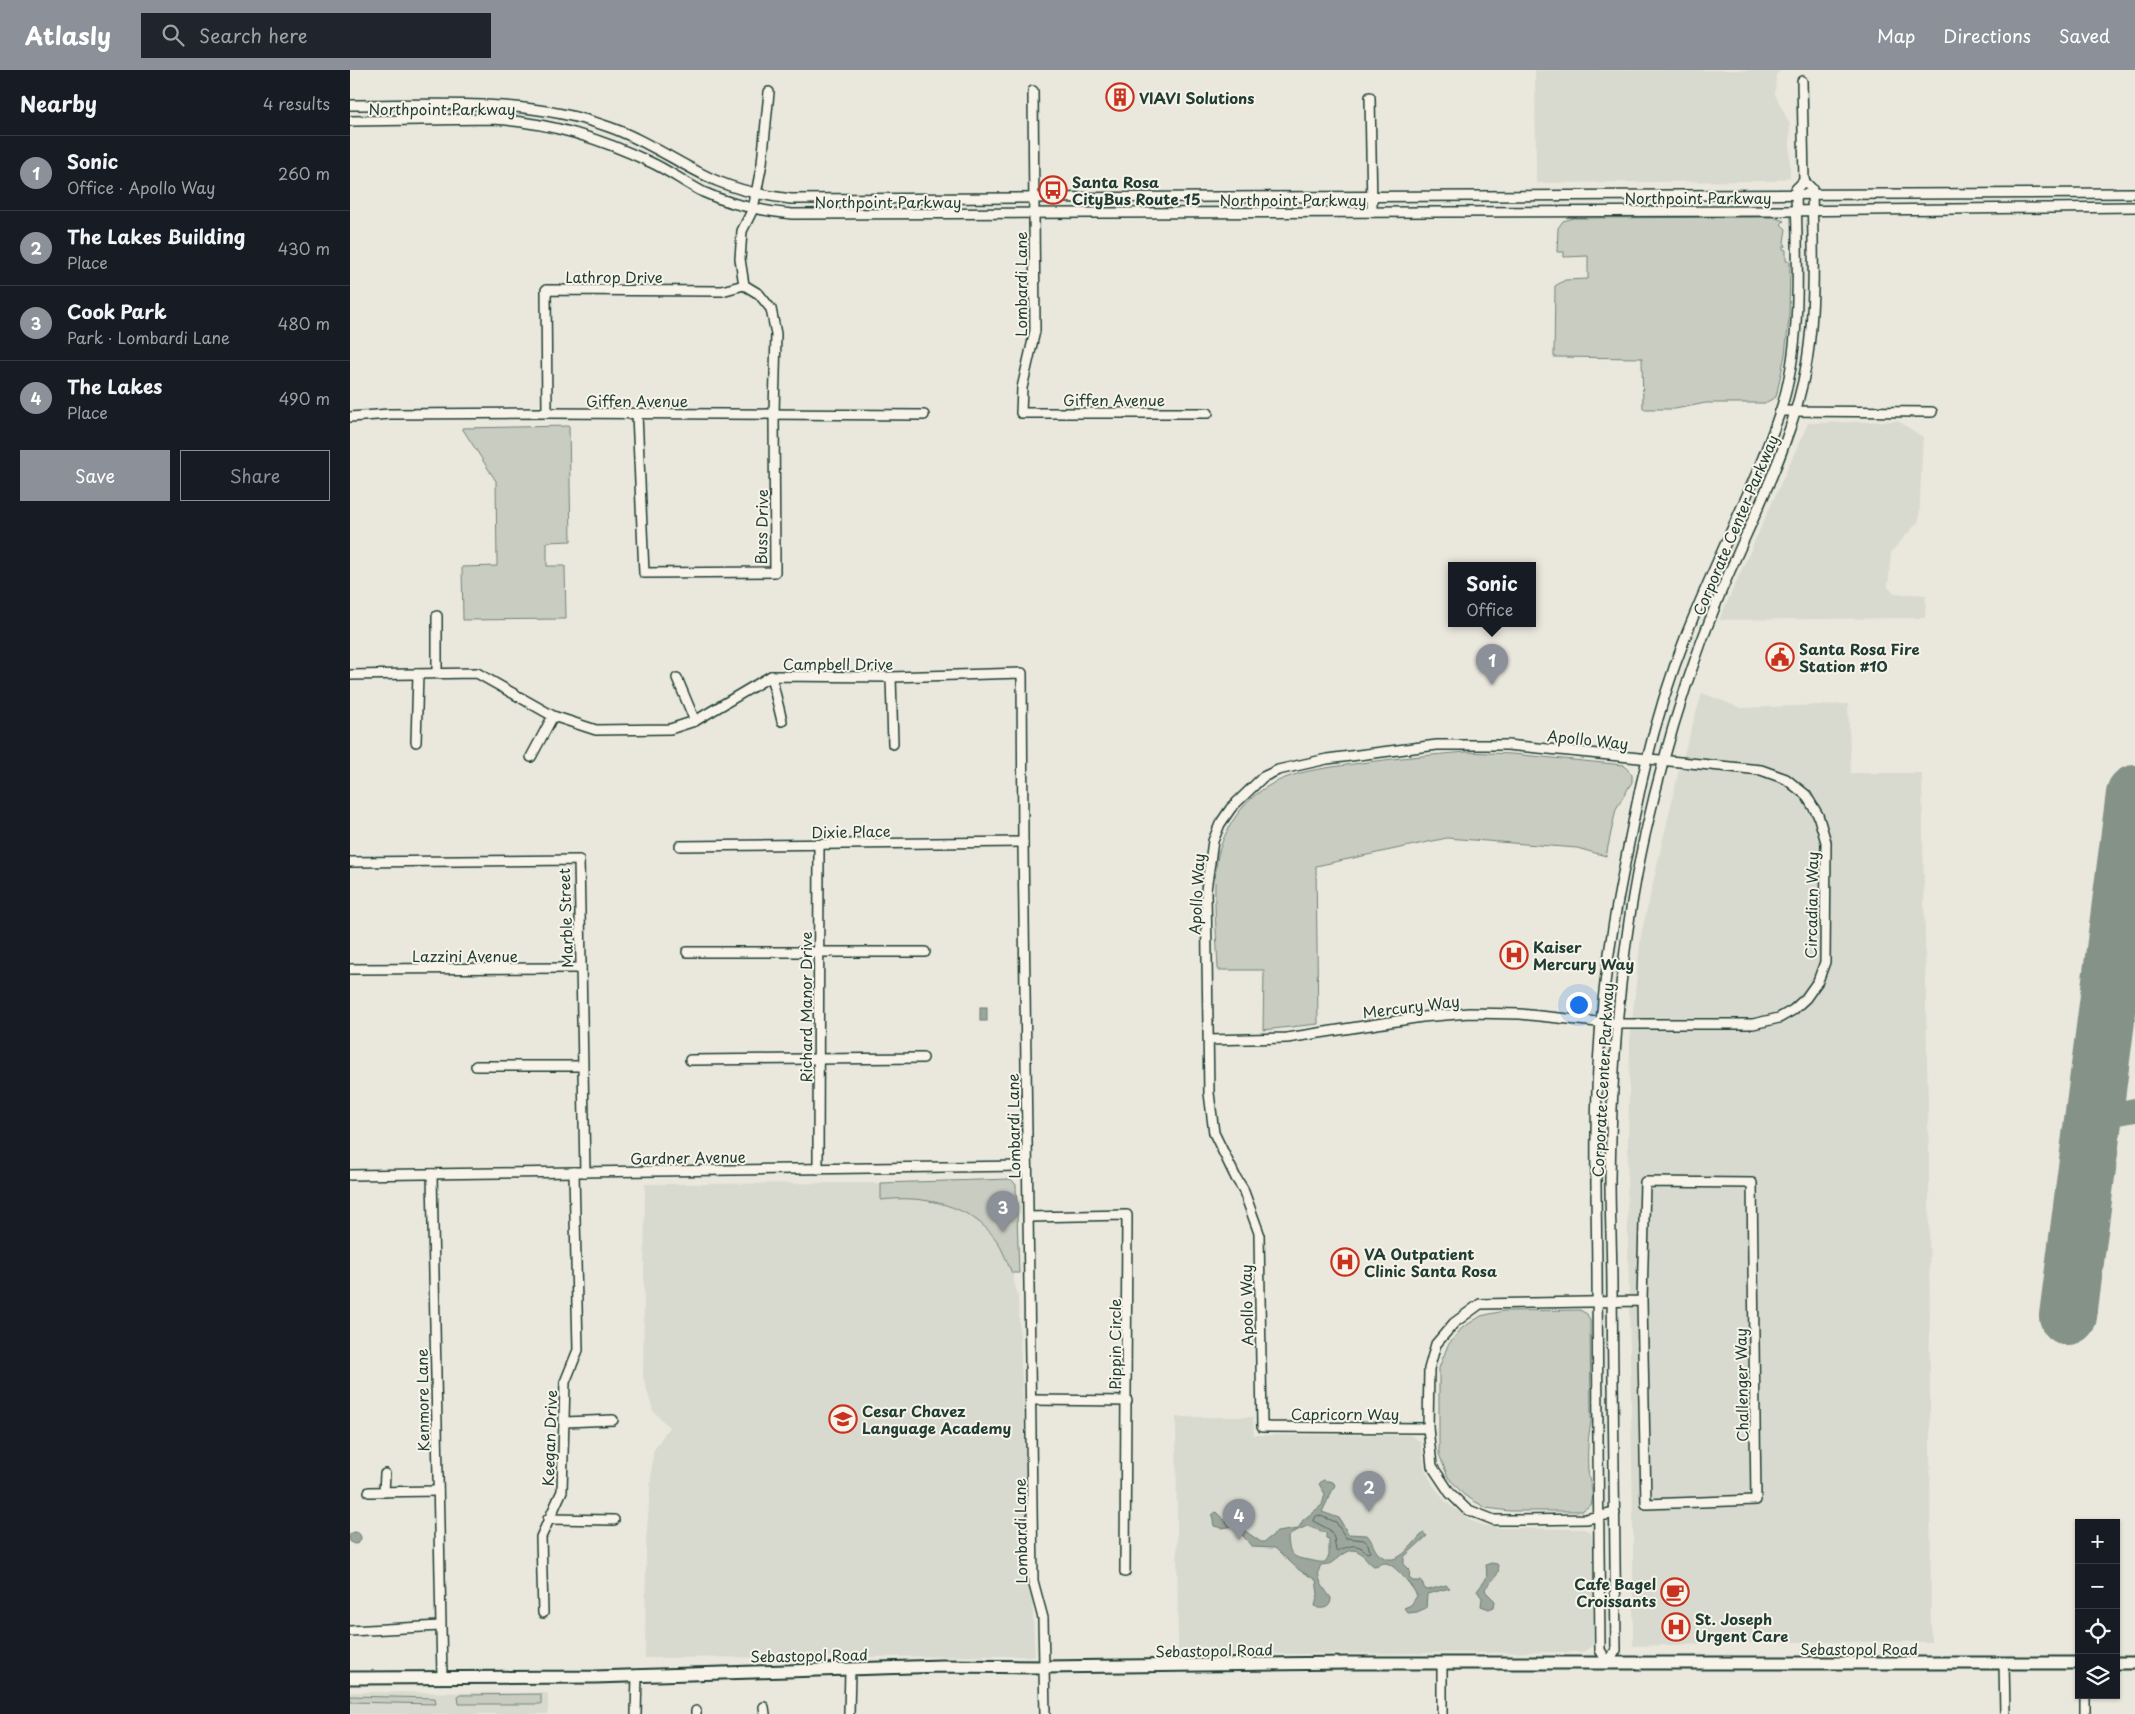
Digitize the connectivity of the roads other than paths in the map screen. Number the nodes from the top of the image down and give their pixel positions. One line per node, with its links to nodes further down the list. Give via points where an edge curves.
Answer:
1 (1802, 81): 7 (street)
2 (1032, 91): 13 (street, Lombardi Lane)
3 (769, 92): 9 (street)
4 (1370, 96): 12 (street)
5 (350, 105): 9 (street, Northpoint Parkway, via 487,104 560,113 611,127 717,181)
6 (350, 121): 16 (street, Northpoint Parkway, via 500,120 556,128 599,140 652,162 703,192)
7 (1804, 181): 10 (street, Corporate Center Parkway, via 1796,189); 11 (street, Corporate Center Parkway, via 1812,189)
8 (2135, 193): 11 (street, Northpoint Parkway)
9 (756, 194): 13 (street, Northpoint Parkway, via 806,199); 16 (street)
10 (1796, 195): 11 (street, Northpoint Parkway); 12 (street, Northpoint Parkway); 18 (street, Corporate Center Parkway)
11 (1812, 195): 17 (street, Corporate Center Parkway)
12 (1372, 196): 13 (street, Northpoint Parkway); 14 (street)
13 (1033, 198): 19 (street, Lombardi Lane)
14 (1372, 207)
15 (2135, 207): 17 (street, Northpoint Parkway)
16 (753, 209): 19 (street, Northpoint Parkway, via 792,214); 20 (street, via 742,231)
17 (1812, 210): 18 (street, Northpoint Parkway); 23 (street, Corporate Center Parkway, via 1811,318)
18 (1796, 211): 19 (street, Northpoint Parkway); 21 (street, Corporate Center Parkway, via 1797,298 1793,343)
19 (1033, 214): 27 (street, Lombardi Lane, via 1035,331 1022,388)
20 (744, 285): 25 (street, Lathrop Drive, via 722,290 546,290); 26 (street, Buss Drive, via 759,294 771,309 776,334)
21 (1780, 411): 23 (street); 45 (street, Corporate Center Parkway, via 1754,480 1686,636)
22 (1208, 412): 27 (street, Giffen Avenue)
23 (1795, 412): 24 (street); 46 (street, Corporate Center Parkway, via 1780,456 1701,641)
24 (1932, 412)
25 (547, 413): 28 (street, Giffen Avenue); 30 (street, Giffen Avenue)
26 (774, 413): 28 (street, Giffen Avenue); 28 (street, Buss Drive, via 775,572 682,573 644,573); 29 (street, Giffen Avenue)
27 (1021, 413)
28 (637, 414)
29 (924, 414)
30 (350, 417)
31 (437, 616): 34 (street)
32 (1022, 673): 37 (street, Campbell Drive); 47 (street, Lombardi Lane)
33 (418, 674): 34 (street, Campbell Drive); 35 (street, Campbell Drive); 42 (street)
34 (437, 674): 39 (street, Campbell Drive, via 477,673)
35 (350, 675)
36 (771, 676): 37 (street, Campbell Drive); 40 (street, Campbell Drive); 41 (street)
37 (891, 677): 43 (street)
38 (677, 678): 40 (street)
39 (553, 716): 40 (street, Campbell Drive, via 596,730 670,729); 44 (street)
40 (695, 721)
41 (782, 721)
42 (416, 742)
43 (893, 744)
44 (531, 757)
45 (1647, 759): 46 (street, Apollo Way); 56 (street, Corporate Center Parkway, via 1618,896); 58 (street, Apollo Way, via 1507,745 1437,745 1327,759 1291,766 1263,777 1231,808 1213,841 1206,890)
46 (1664, 760): 57 (street, Corporate Center Parkway, via 1630,908); 57 (street, Circadian Way, via 1768,771 1791,782 1806,795 1825,835 1824,962 1818,981 1806,998 1774,1020 1752,1024)
47 (1023, 842): 49 (street, Dixie Place); 64 (street, Lombardi Lane)
48 (680, 846): 49 (street, Dixie Place)
49 (819, 846): 53 (street, Richard Manor Drive)
50 (350, 862): 54 (street, Marble Street, via 579,860)
51 (687, 952): 53 (street)
52 (925, 952): 53 (street)
53 (819, 954): 60 (street, Richard Manor Drive)
54 (581, 968): 55 (street, Lazzini Avenue); 63 (street, Marble Street)
55 (350, 969)
56 (1601, 1022): 57 (street, Mercury Way); 58 (street, Mercury Way, via 1510,1013 1469,1013 1279,1039); 73 (street, Corporate Center Parkway, via 1595,1152)
57 (1617, 1024): 71 (street, Corporate Center Parkway, via 1610,1183)
58 (1209, 1040): 78 (street, Apollo Way, via 1214,1133 1243,1189 1259,1233)
59 (923, 1058): 60 (street)
60 (818, 1059): 61 (street); 65 (street, Richard Manor Drive)
61 (690, 1060)
62 (476, 1066): 63 (street)
63 (582, 1066): 67 (street, Marble Street)
64 (1027, 1166): 65 (street, Gardner Avenue); 70 (street, Lombardi Lane)
65 (818, 1169): 67 (street, Gardner Avenue)
66 (574, 1172): 67 (street, Gardner Avenue); 68 (street, Gardner Avenue); 77 (street, Keegan Drive, via 578,1350 566,1382)
67 (585, 1172)
68 (432, 1174): 69 (street, Gardner Avenue); 81 (street, Kenmore Lane)
69 (350, 1175)
70 (1029, 1217): 74 (street, Lombardi Lane); 75 (street, Pippin Circle, via 1127,1215)
71 (1612, 1301): 72 (street); 73 (street); 84 (street, Corporate Center Parkway)
72 (1642, 1301): 72 (street, Challenger Way, via 1645,1182 1752,1183 1756,1500 1646,1504)
73 (1596, 1302): 79 (street, via 1480,1304 1454,1323 1436,1344 1430,1369); 85 (street, Corporate Center Parkway)
74 (1032, 1400): 75 (street); 98 (street, Lombardi Lane, via 1033,1581 1043,1618)
75 (1128, 1400): 88 (street, Pippin Circle)
76 (613, 1420): 77 (street)
77 (565, 1422): 86 (street, Keegan Drive, via 562,1491)
78 (1262, 1427): 79 (street, Capricorn Way)
79 (1428, 1428): 85 (street, via 1432,1466 1450,1493 1466,1509 1494,1520 1586,1519)
80 (385, 1474): 83 (street)
81 (438, 1491): 83 (street); 90 (street, Kenmore Lane)
82 (369, 1492): 83 (street)
83 (384, 1492)
84 (1615, 1513): 85 (street); 93 (street, Corporate Center Parkway, via 1616,1650)
85 (1599, 1516): 93 (street, Corporate Center Parkway, via 1600,1650)
86 (548, 1520): 87 (street); 89 (street, Keegan Drive, via 541,1537)
87 (614, 1520)
88 (1125, 1572)
89 (543, 1613)
90 (440, 1626): 91 (street); 101 (street, Kenmore Lane)
91 (350, 1631)
92 (2004, 1662): 93 (main road, Sebastopol Road); 94 (main road, Sebastopol Road); 108 (street)
93 (1608, 1663): 97 (main road, Sebastopol Road)
94 (2075, 1663)
95 (2120, 1663): 96 (main road)
96 (2135, 1663)
97 (1442, 1664): 98 (main road, Sebastopol Road); 107 (street)
98 (1045, 1667): 99 (main road, Sebastopol Road, via 942,1666); 106 (street, Lombardi Lane)
99 (850, 1670): 100 (main road, Sebastopol Road); 105 (street)
100 (636, 1675): 101 (main road, Sebastopol Road); 104 (street)
101 (442, 1677): 102 (main road, Sebastopol Road)
102 (350, 1678)
103 (2084, 1699): 109 (street)
104 (636, 1714)
105 (849, 1714)
106 (1045, 1714)
107 (1442, 1714)
108 (2005, 1714)
109 (2085, 1714)

